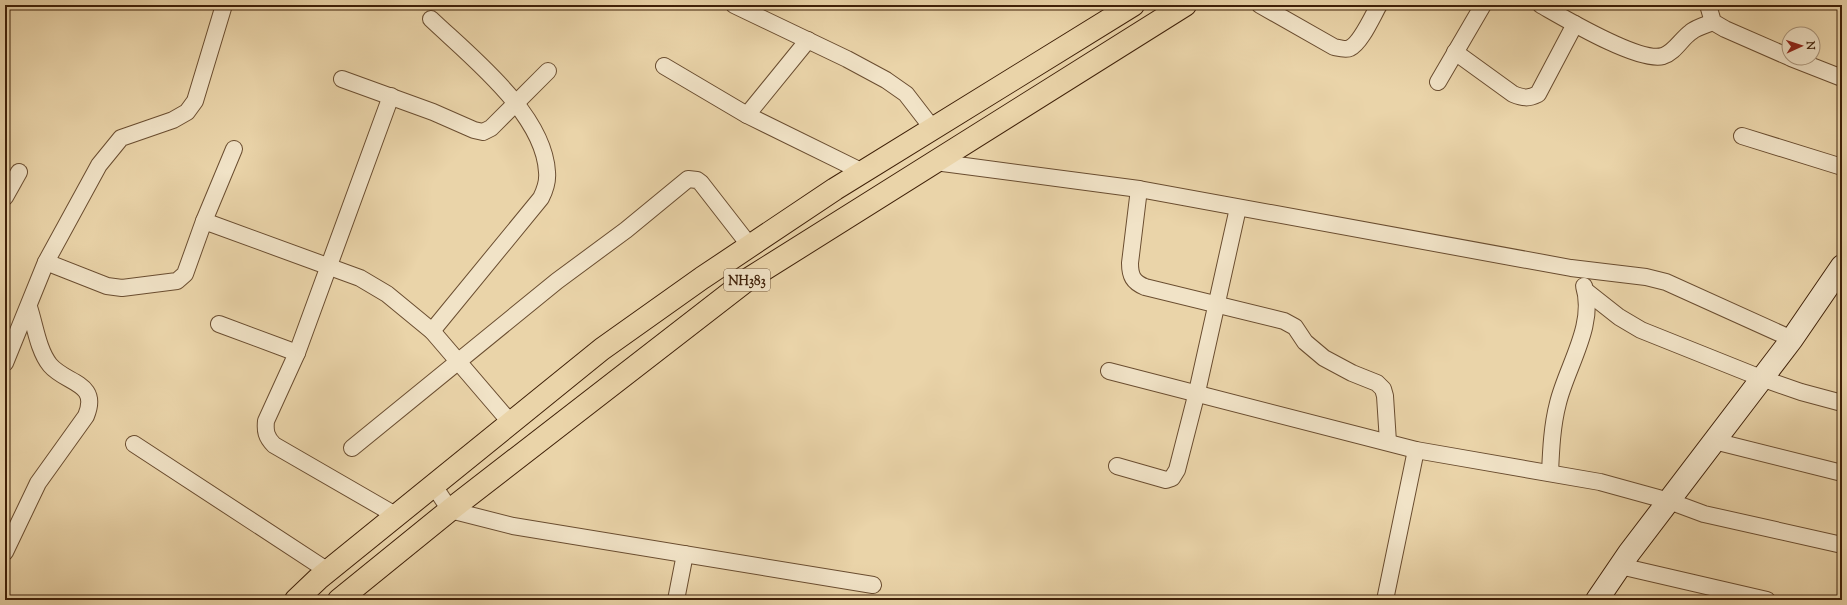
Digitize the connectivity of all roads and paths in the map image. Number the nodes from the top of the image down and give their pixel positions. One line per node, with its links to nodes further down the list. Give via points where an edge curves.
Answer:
1 (224, 5): 37 (street, via 195,101 187,112 173,120 121,138 99,165)
2 (734, 5): 13 (street)
3 (1133, 5): 25 (highway, NH383)
4 (1185, 5): 28 (highway, NH383)
5 (1260, 5): 6 (street, via 1334,47 1350,48 1357,43)
6 (1379, 5)
7 (1483, 5): 14 (street)
8 (1541, 5): 12 (street)
9 (1708, 5): 11 (street)
10 (431, 19): 23 (street)
11 (1713, 22): 12 (street, via 1691,32 1670,53 1662,56 1631,50); 15 (street)
12 (1575, 24): 14 (street, via 1538,94 1530,98 1513,94)
13 (808, 40): 24 (street); 25 (street, via 848,58 906,94)
14 (1455, 52): 21 (street)
15 (1781, 54)
16 (664, 66): 24 (street)
17 (1811, 66): 19 (street)
18 (548, 72): 23 (street)
19 (1842, 78)
20 (342, 79): 22 (street)
21 (1438, 82)
22 (391, 96): 23 (street, via 482,132 491,128); 39 (street)
23 (516, 103): 45 (street, via 533,127 545,158 548,172 546,186 541,198)
24 (747, 115): 31 (street)
25 (933, 129): 31 (highway, NH383)
26 (1742, 136): 29 (street)
27 (234, 148): 35 (street)
28 (935, 162): 32 (street); 65 (highway, NH383, via 747,280)
29 (1842, 167)
30 (19, 172): 33 (street)
31 (863, 172): 36 (highway, NH383)
32 (1139, 189): 34 (street); 42 (street, via 1130,274 1136,283 1145,287)
33 (5, 197)
34 (1238, 208): 40 (street); 42 (street)
35 (204, 221): 37 (street, via 185,274 177,281 122,288 107,286); 39 (street)
36 (750, 246): 48 (street, via 701,183 688,179); 54 (highway, NH383, via 602,349)
37 (46, 262): 43 (street)
38 (1842, 266): 46 (street)
39 (328, 267): 45 (street, via 360,278 387,294); 47 (street)
40 (1579, 269): 41 (street); 46 (street, via 1666,282)
41 (1586, 290): 51 (street, via 1619,317 1641,330); 61 (street, via 1584,327 1558,403 1552,436)
42 (1216, 305): 52 (street); 55 (street, via 1284,321 1295,327 1306,342 1324,358 1377,383 1385,396)
43 (29, 307): 49 (street); 68 (street, via 43,353 51,365 84,387 90,405 86,416 38,483)
44 (219, 324): 47 (street)
45 (432, 331): 48 (street)
46 (1792, 339): 51 (street)
47 (297, 352): 66 (street, via 266,421 265,430 268,438 274,445)
48 (458, 361): 54 (street); 58 (street)
49 (5, 363)
50 (1109, 371): 52 (street)
51 (1761, 378): 53 (street); 56 (street)
52 (1197, 392): 55 (street); 60 (street, via 1177,470 1172,478 1160,479)
53 (1842, 404)
54 (510, 422): 63 (highway, NH383)
55 (1388, 442): 59 (street)
56 (1714, 442): 62 (street); 64 (street)
57 (134, 444): 71 (street)
58 (352, 448)
59 (1416, 450): 61 (street); 76 (street)
60 (1117, 466)
61 (1550, 473): 64 (street, via 1600,482)
62 (1842, 473)
63 (434, 486): 65 (street); 66 (highway, NH383)
64 (1669, 501): 67 (street, via 1704,514); 70 (street)
65 (450, 510): 69 (street, via 513,526); 74 (highway, NH383)
66 (397, 516): 71 (highway, NH383)
67 (1842, 544)
68 (5, 552)
69 (685, 554): 72 (street); 75 (street)
70 (1620, 566): 77 (street); 78 (street)
71 (328, 571): 73 (highway, NH383)
72 (872, 585)
73 (296, 600)
74 (339, 600)
75 (676, 600)
76 (1385, 600)
77 (1597, 600)
78 (1766, 600)

